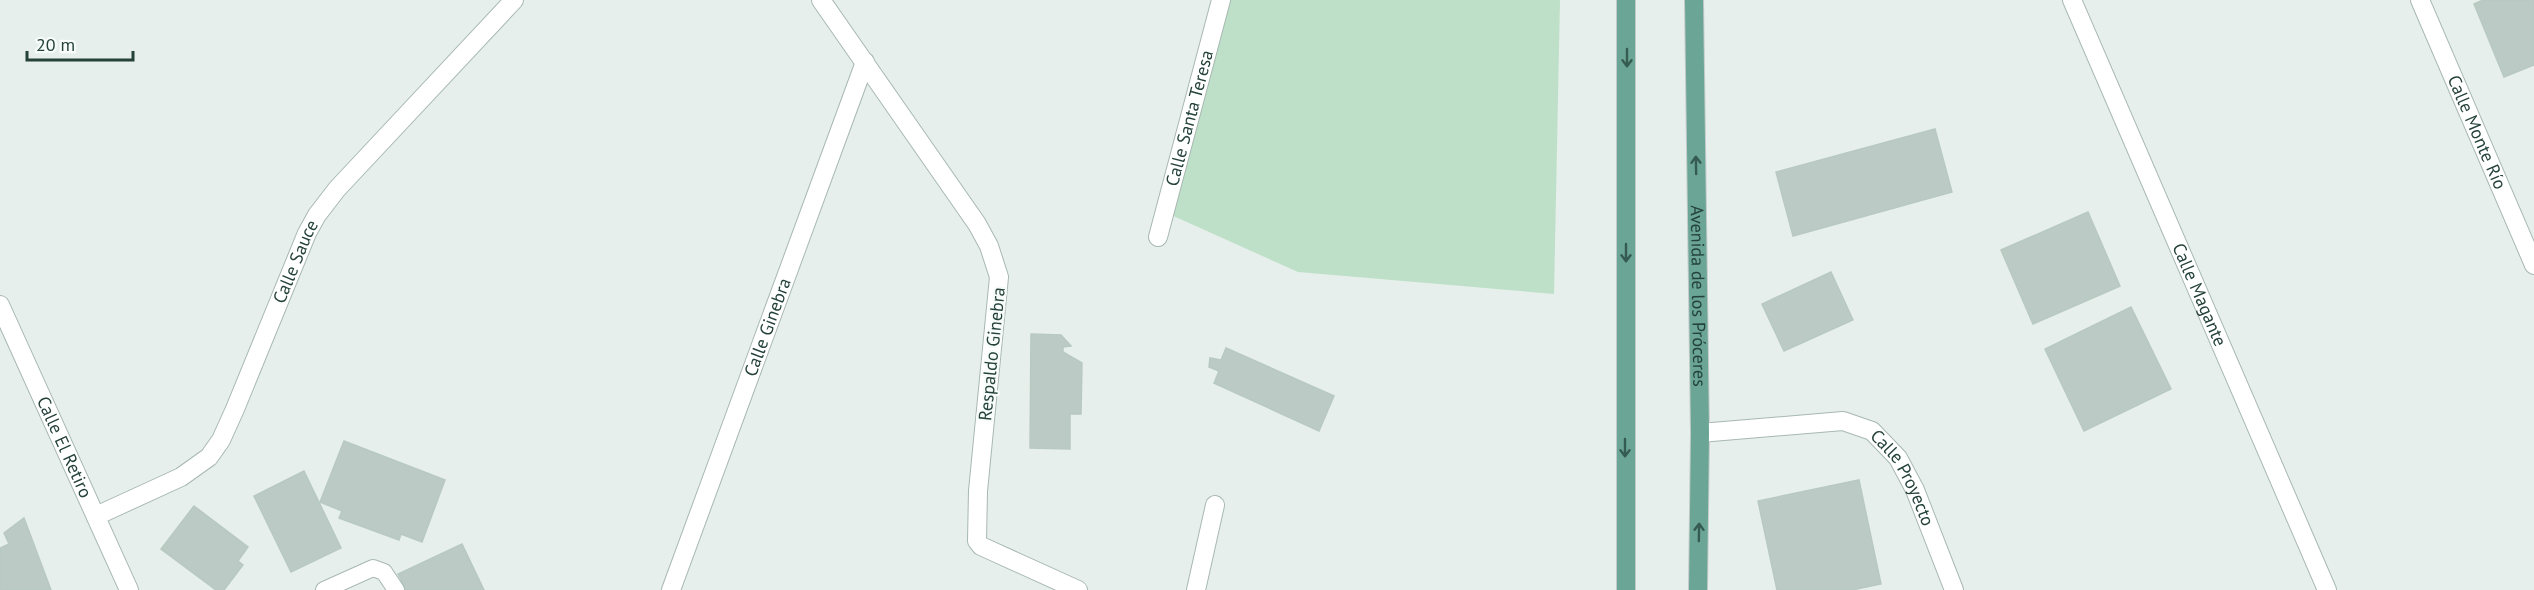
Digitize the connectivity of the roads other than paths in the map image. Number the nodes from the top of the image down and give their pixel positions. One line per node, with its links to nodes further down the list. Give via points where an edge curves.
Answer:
1 (514, 0): 14 (street, Calle Sauce, via 317,215 221,441 209,457 182,477)
2 (821, 0): 8 (street, Respaldo Ginebra)
3 (1221, 0): 9 (street, Calle Santa Teresa)
4 (1626, 0): 21 (main road, one-way to 21)
5 (1694, 0): 12 (main road, Avenida de los Próceres, one-way to 5)
6 (2072, 0): 24 (street, Calle Magante)
7 (2420, 0): 10 (street, Calle Monte Río)
8 (865, 62): 18 (street, Calle Ginebra); 19 (street, Respaldo Ginebra, via 977,224 996,263 999,277 978,491 977,541)
9 (1158, 237)
10 (2534, 265)
11 (0, 305): 14 (street, Calle El Retiro)
12 (1700, 433): 22 (main road, Avenida de los Próceres, one-way to 12); 23 (street, Calle Proyecto, via 1843,421 1872,431 1898,458 1915,490)
13 (1215, 505): 20 (street)
14 (96, 516): 15 (street, Calle El Retiro)
15 (129, 590)
16 (324, 590): 17 (lane, via 373,568 384,572)
17 (396, 590)
18 (671, 590)
19 (1078, 590)
20 (1196, 590)
21 (1626, 590)
22 (1698, 590)
23 (1954, 590)
24 (2327, 590)

